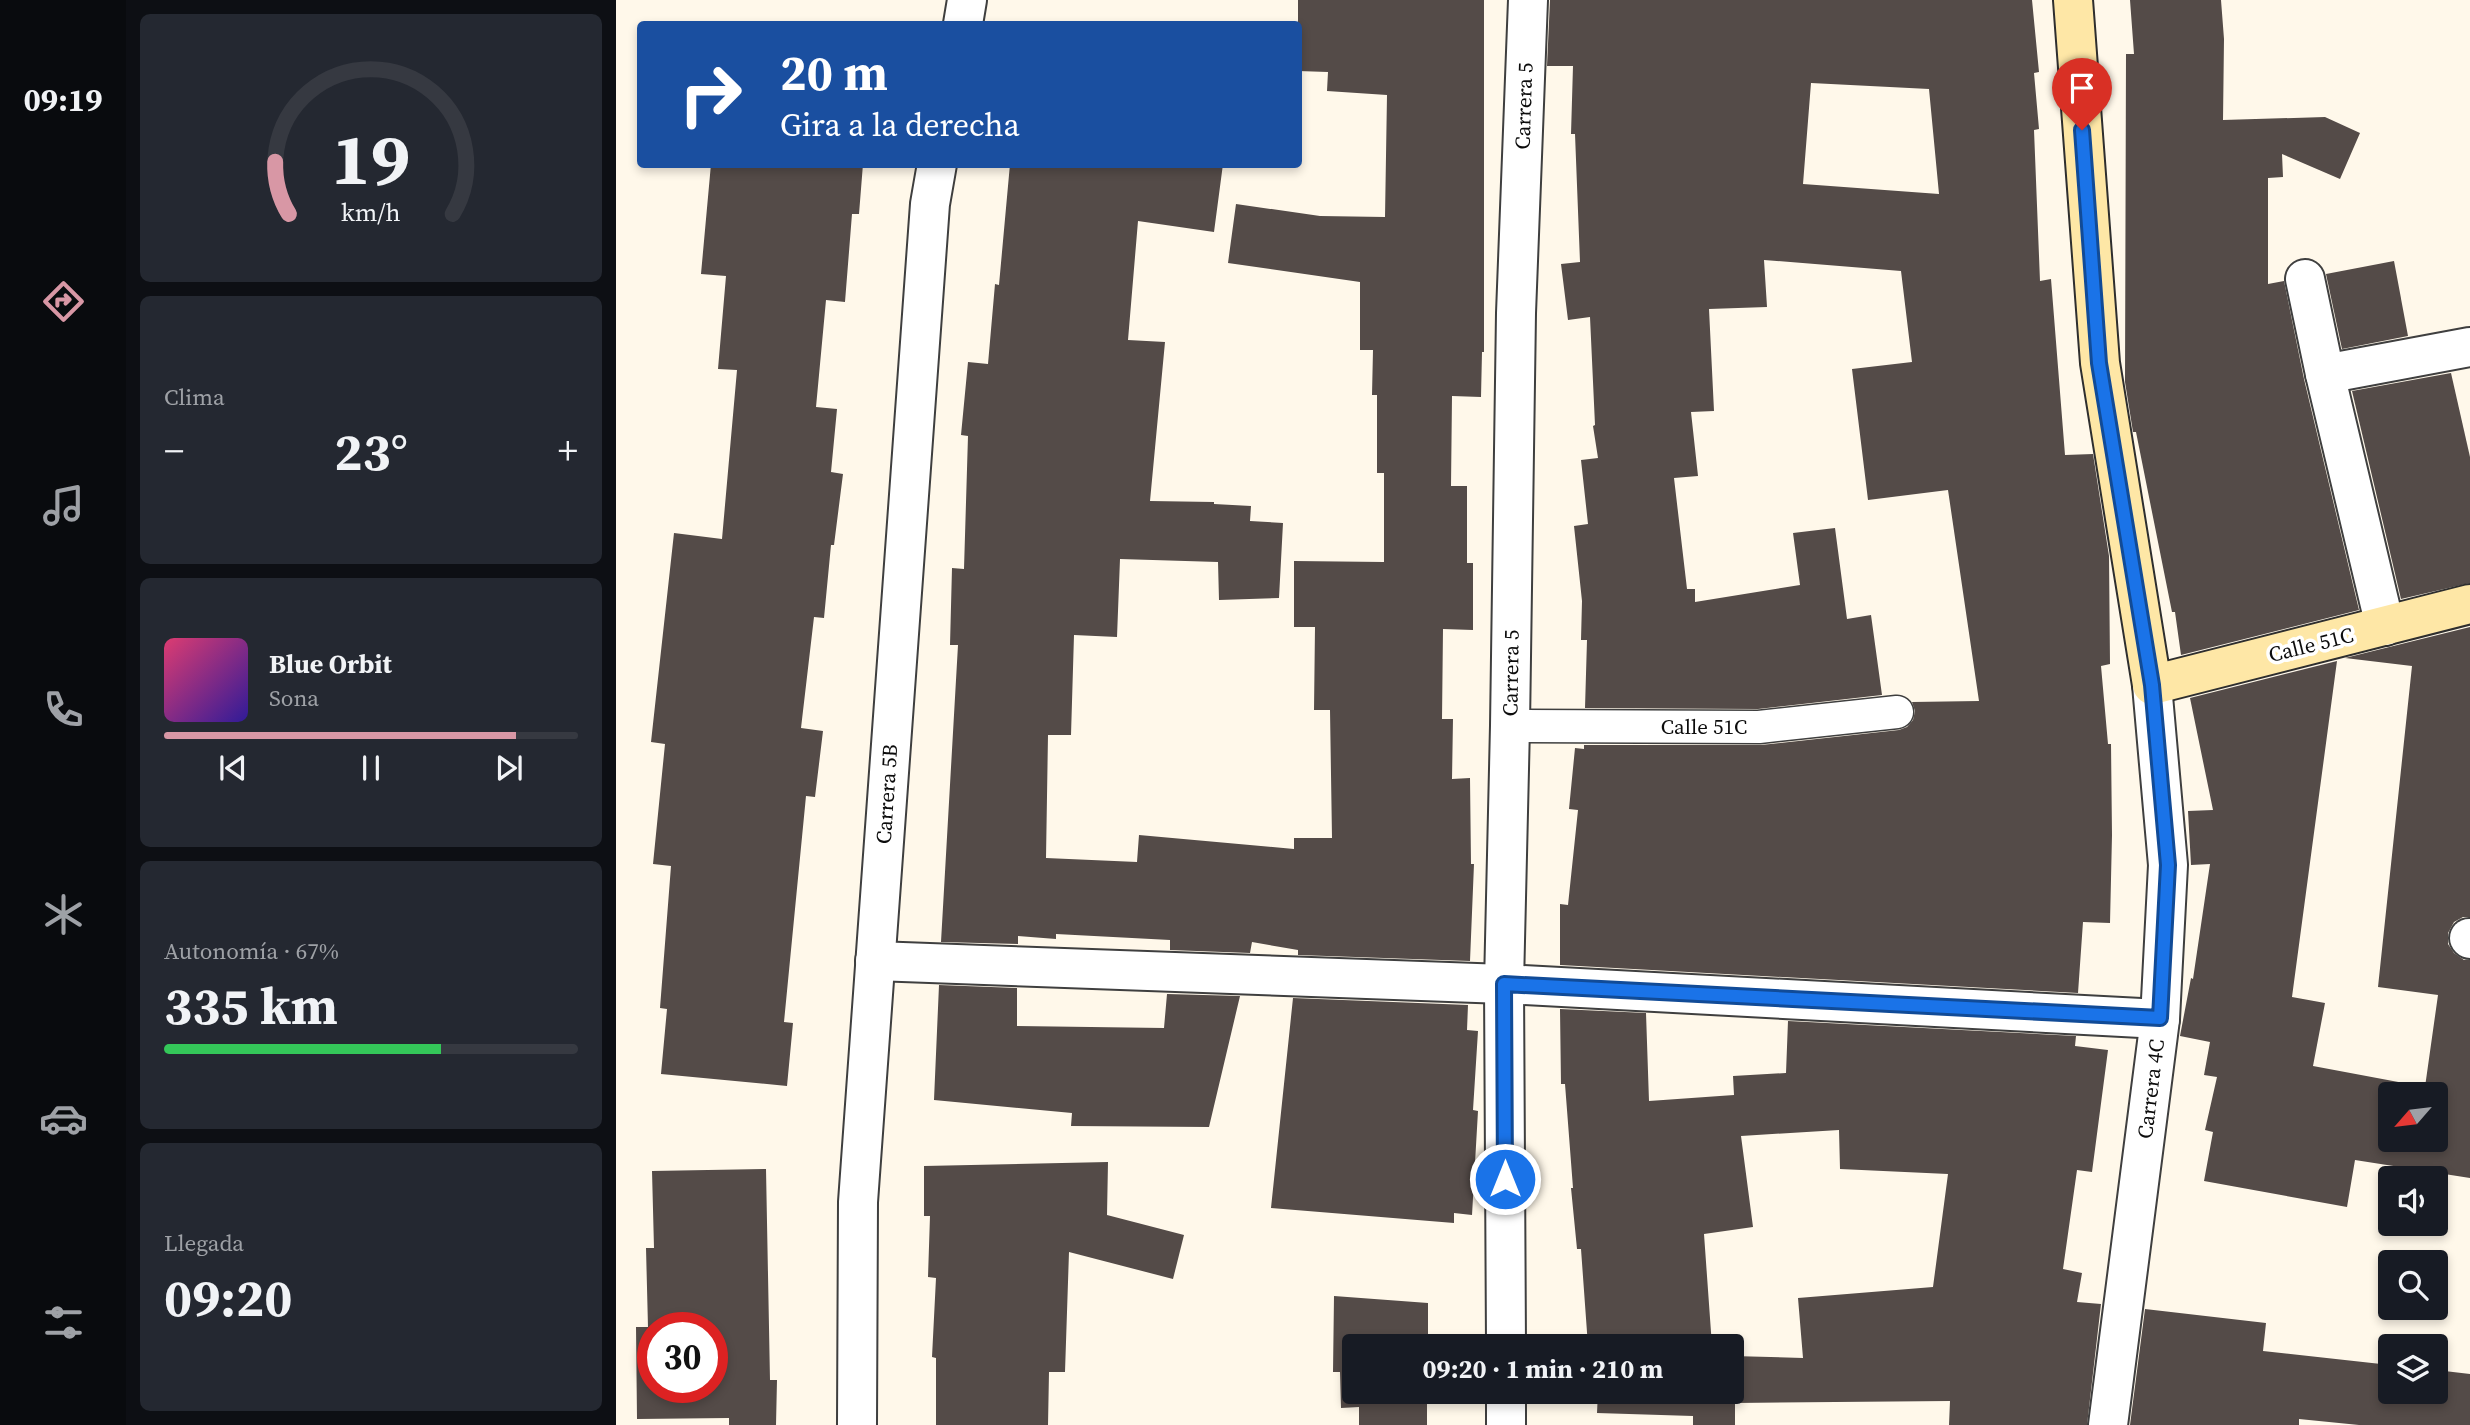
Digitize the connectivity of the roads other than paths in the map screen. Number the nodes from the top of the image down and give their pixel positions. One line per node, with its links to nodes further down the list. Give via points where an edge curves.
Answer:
1 (967, 0): 4 (street)
2 (1528, 0): 13 (street, Carrera 5, via 1516,313)
3 (2073, 0): 11 (street, Carrera 4C, via 2099,363)
4 (964, 21)
5 (936, 168): 14 (street, Carrera 5B)
6 (2305, 278): 8 (street)
7 (2470, 346): 8 (street)
8 (2325, 374): 10 (street)
9 (2470, 604): 10 (street, Calle 51C)
10 (2385, 626): 11 (street, Calle 51C)
11 (2152, 685): 16 (street, Carrera 4C, via 2168,865)
12 (1897, 712): 13 (lane, Calle 51C, via 1759,727)
13 (1510, 726): 15 (street, Carrera 5)
14 (874, 961): 15 (street); 19 (street, Carrera 5B, via 858,1202)
15 (1504, 984): 16 (street); 17 (street, Carrera 5)
16 (2160, 1018): 21 (street, Carrera 4C)
17 (1506, 1334)
18 (1506, 1404): 20 (street)
19 (857, 1425)
20 (1506, 1425)
21 (2108, 1425)

